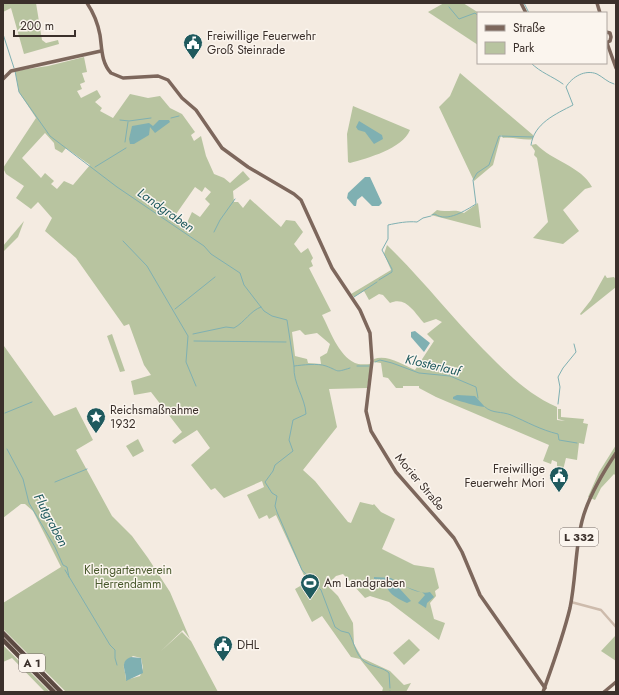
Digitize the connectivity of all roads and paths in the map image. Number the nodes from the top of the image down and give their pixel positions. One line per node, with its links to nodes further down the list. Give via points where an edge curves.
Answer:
1 (87, 3): 6 (main road, via 100,34)
2 (607, 33): 4 (main road)
3 (616, 35): 4 (main road)
4 (611, 36): 5 (main road)
5 (607, 43): 7 (main road)
6 (101, 51): 8 (main road, via 11,71); 15 (main road, Morier Straße, via 108,70 114,75 123,78 158,76 168,80 182,98 196,110 222,148 248,168 298,197 332,268 356,304 370,333 372,361 366,411 370,431 396,472 454,538 480,595)
7 (616, 68)
8 (3, 79)
9 (616, 454): 10 (main road, L 332, via 592,495 582,520)
10 (571, 602): 11 (street, via 601,610); 15 (main road, L 332, via 558,653)
11 (616, 627)
12 (3, 633): 17 (highway, A 1)
13 (3, 640): 16 (highway, A 1)
14 (616, 682): 18 (main road)
15 (544, 690)
16 (54, 692)
17 (61, 692)
18 (604, 692)

